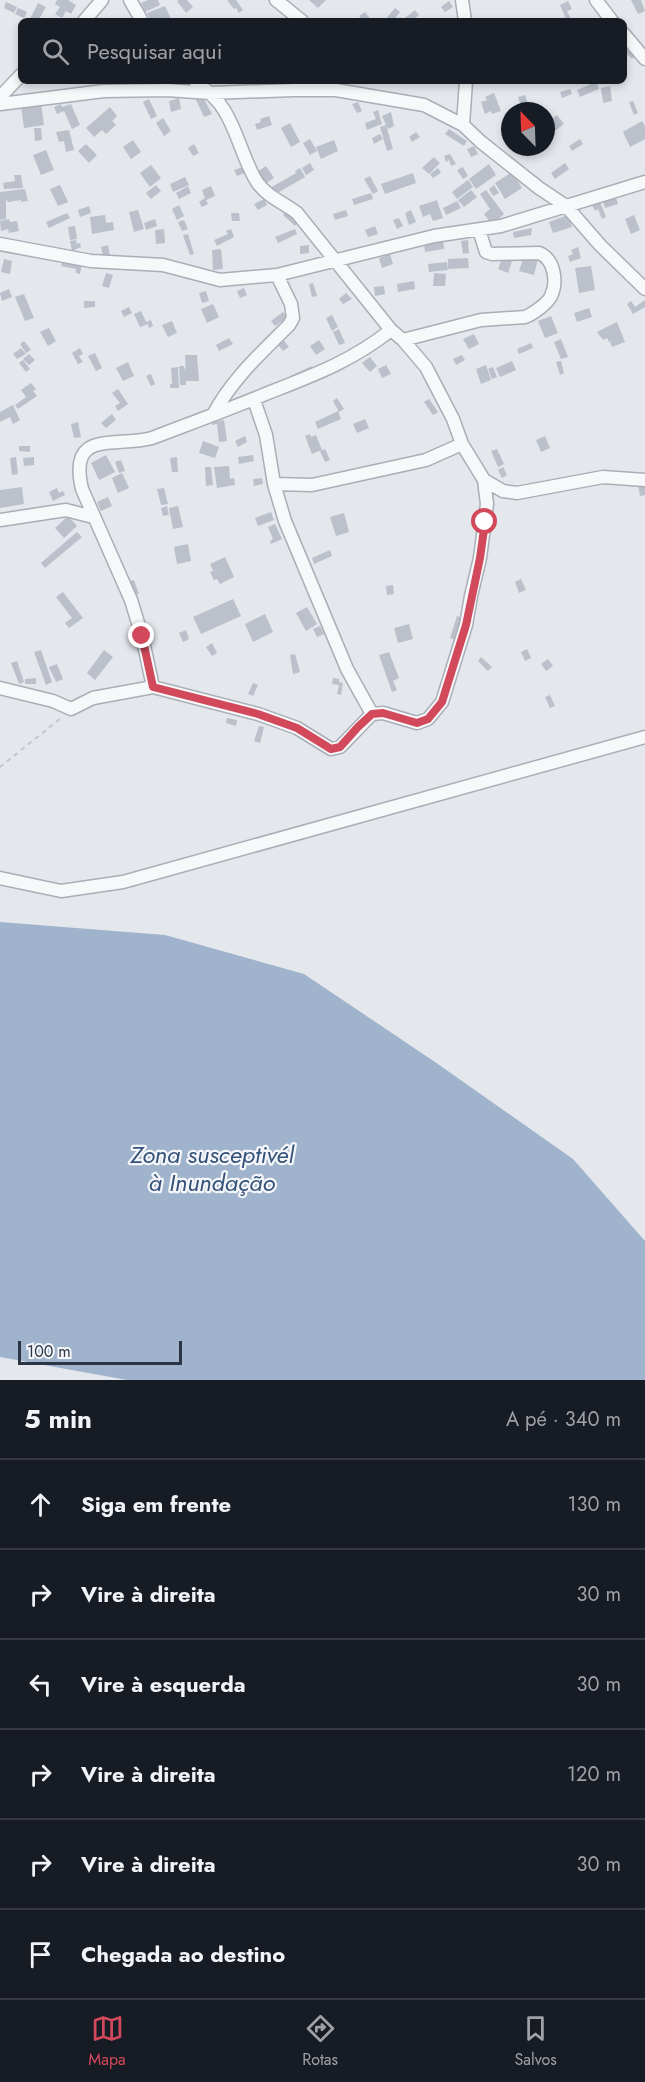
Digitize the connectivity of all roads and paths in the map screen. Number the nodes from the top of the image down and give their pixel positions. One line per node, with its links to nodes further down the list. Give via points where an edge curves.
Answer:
1 (102, 0): 6 (street)
2 (130, 0): 7 (street)
3 (276, 0): 8 (street)
4 (462, 0): 9 (street)
5 (596, 0): 10 (street)
6 (87, 18)
7 (140, 18)
8 (299, 18)
9 (465, 18)
10 (610, 18)
11 (627, 38): 12 (street)
12 (645, 59)
13 (18, 78): 18 (street)
14 (199, 84): 17 (street)
15 (466, 84): 20 (street)
16 (335, 86): 17 (street); 20 (street, via 424,105)
17 (210, 93): 19 (street, via 104,91); 25 (street, via 225,111 257,182 268,196 297,213)
18 (0, 97)
19 (0, 104)
20 (463, 125): 22 (street)
21 (645, 182): 22 (street)
22 (566, 206): 23 (street); 27 (street)
23 (479, 230): 25 (street, via 434,236); 29 (street, via 486,252 539,254 551,261 554,284 550,298 525,317 481,320)
24 (0, 244): 26 (street, via 91,261 163,265 220,280)
25 (336, 260): 26 (street); 28 (street)
26 (277, 275): 31 (street, via 291,303 293,318 228,389)
27 (645, 289)
28 (391, 330): 29 (street); 30 (street, via 360,353)
29 (404, 340): 32 (street, via 426,367)
30 (254, 400): 31 (street); 35 (street, via 266,435)
31 (213, 415): 36 (street, via 144,440 89,447 79,463)
32 (462, 444): 33 (street); 35 (street, via 426,459 312,485)
33 (484, 480): 34 (street, via 517,493 603,477); 43 (street, via 488,504 480,558 458,656 442,702 428,719 417,723 383,713)
34 (645, 480)
35 (274, 484): 43 (street, via 347,669)
36 (82, 489): 37 (street); 38 (street)
37 (66, 510): 38 (street); 39 (street)
38 (93, 517): 40 (street, via 131,600)
39 (0, 520)
40 (153, 687): 42 (street, via 93,698); 43 (street, via 258,714 297,728 331,749 340,747)
41 (0, 688): 42 (street, via 53,700)
42 (71, 709): 45 (path)
43 (372, 714)
44 (645, 736): 46 (street, via 123,882 61,891)
45 (0, 767)
46 (0, 878)

